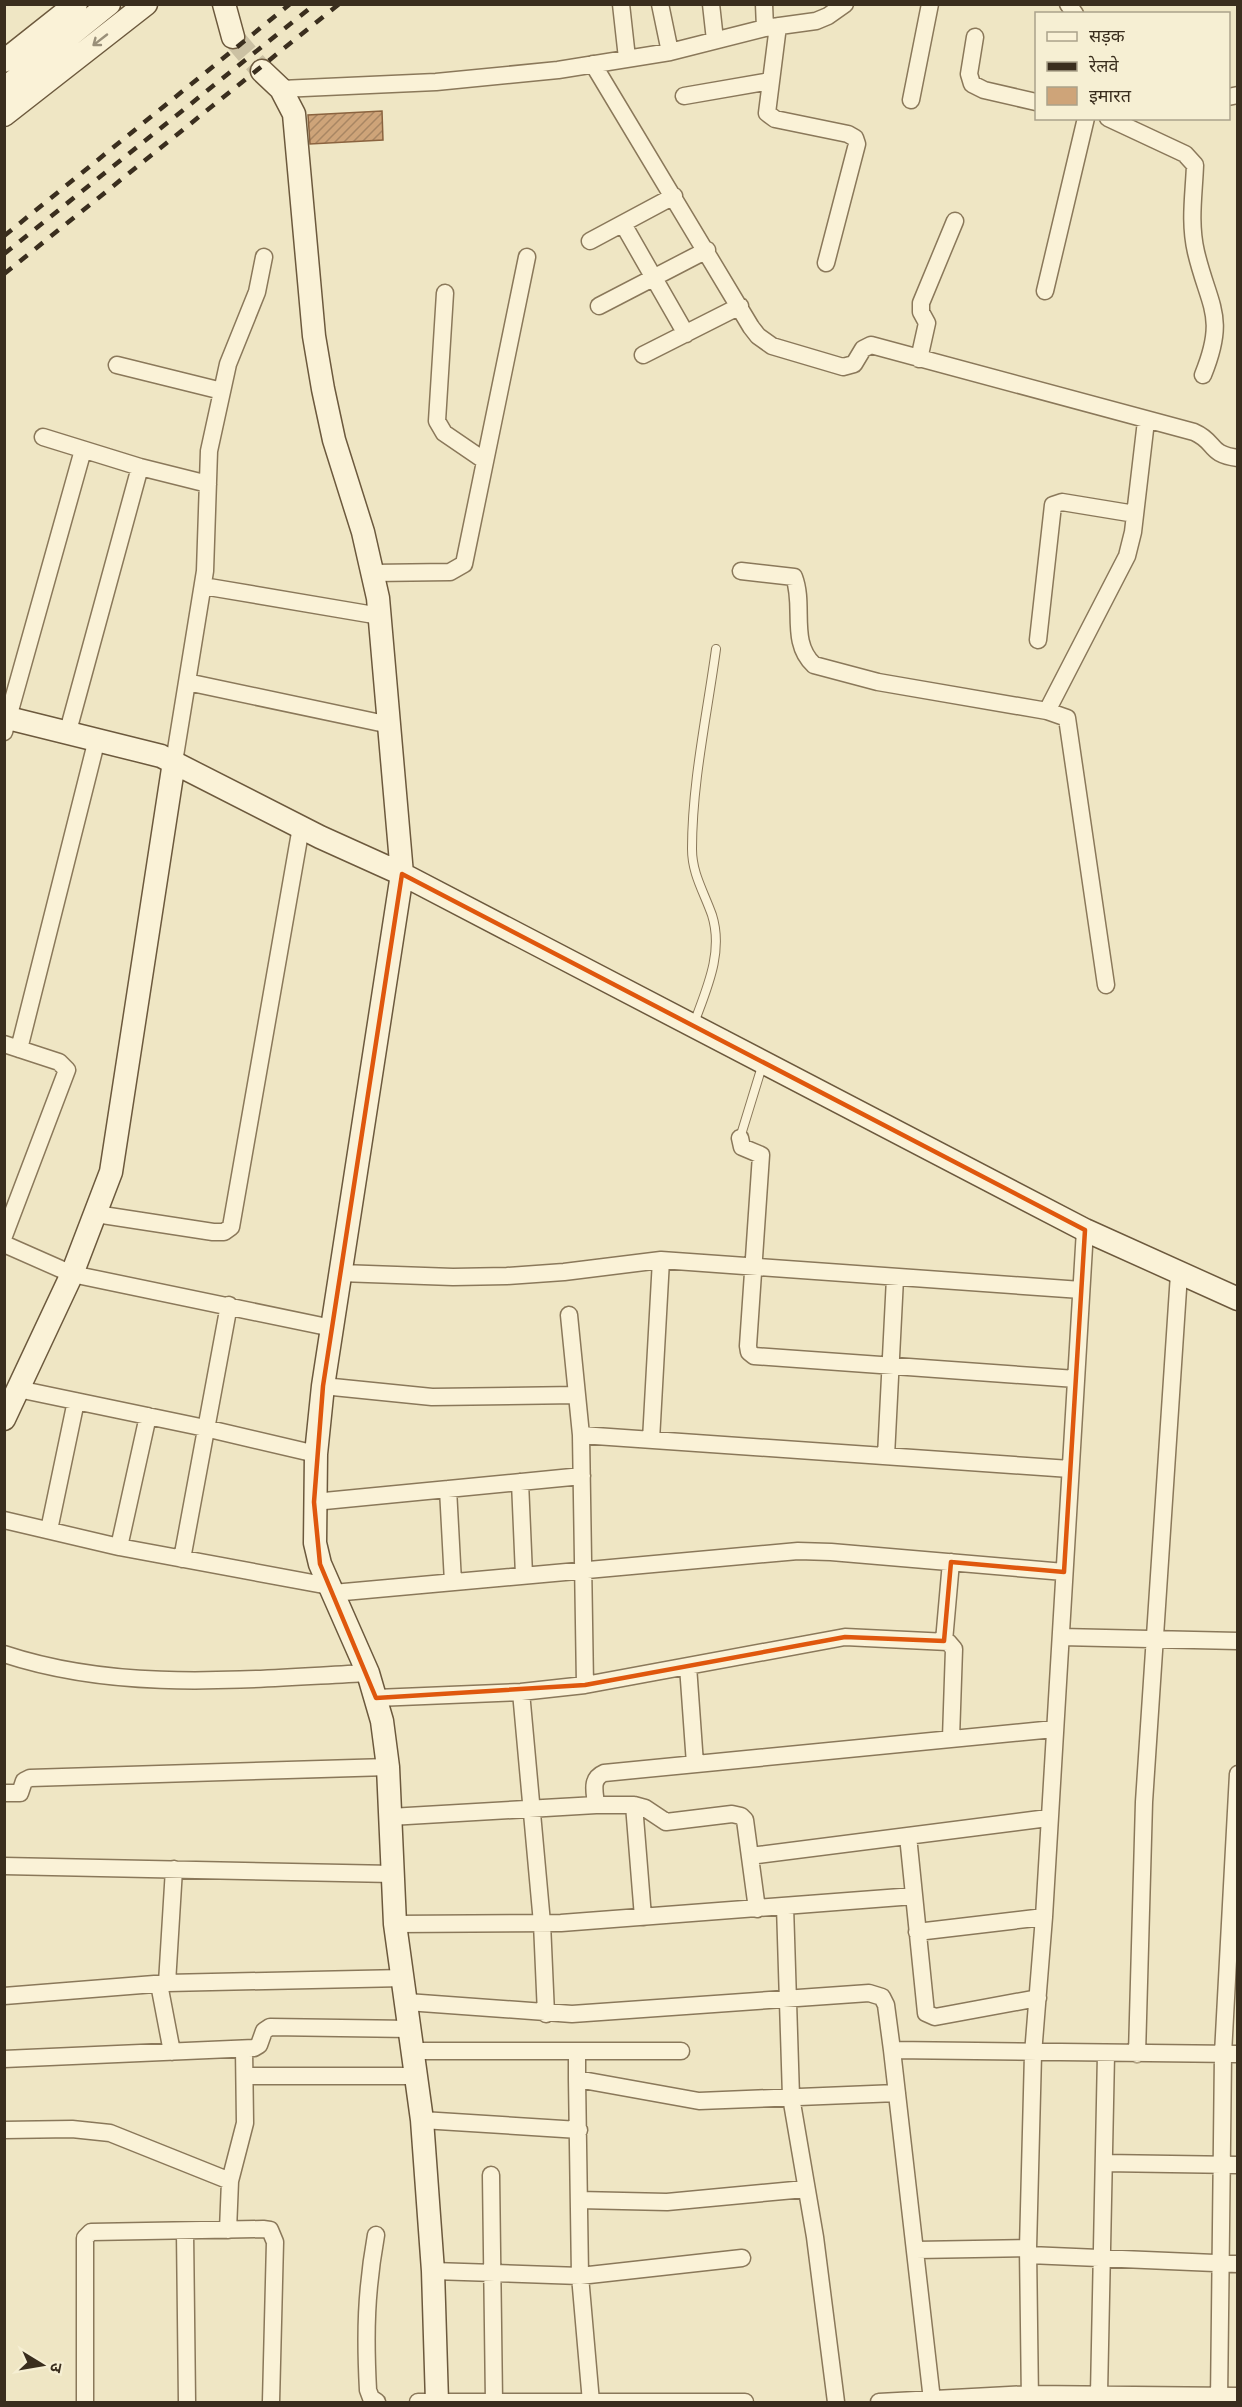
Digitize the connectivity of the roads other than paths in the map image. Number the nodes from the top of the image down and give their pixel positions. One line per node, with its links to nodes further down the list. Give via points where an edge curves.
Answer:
1 (76, 4): 19 (street)
2 (109, 4): 19 (street)
3 (146, 4): 19 (street, one-way to 19)
4 (224, 4): 12 (street)
5 (621, 4): 16 (street)
6 (660, 4): 15 (street)
7 (711, 4): 14 (street)
8 (764, 4): 11 (street)
9 (845, 4): 11 (street, via 816,21)
10 (930, 4): 23 (street)
11 (771, 27): 14 (street); 20 (street)
12 (233, 37)
13 (975, 37): 24 (street, via 969,74 972,84)
14 (715, 40): 15 (street)
15 (670, 52): 16 (street)
16 (627, 58): 17 (street)
17 (593, 64): 21 (street, via 487,78); 28 (street)
18 (262, 71): 21 (street)
19 (14, 80): 25 (street)
20 (770, 81): 22 (street); 35 (street, via 766,107 771,117 848,134 857,144)
21 (280, 89): 56 (street, via 294,114 314,336 323,389)
22 (684, 96)
23 (911, 100)
24 (1035, 102)
25 (4, 116)
26 (1086, 120): 37 (street)
27 (1112, 120): 45 (street, via 1185,154 1195,165 1191,216 1196,251 1216,312 1212,352)
28 (674, 196): 30 (street); 32 (street)
29 (956, 221): 43 (street, via 921,303 927,323)
30 (623, 224): 31 (street); 36 (street)
31 (590, 241)
32 (707, 250): 36 (street); 40 (street)
33 (264, 257): 46 (street, via 257,292 236,340)
34 (527, 257): 51 (street)
35 (826, 263)
36 (654, 278): 39 (street); 41 (street)
37 (1045, 291)
38 (445, 293): 51 (street, via 437,421 444,433)
39 (599, 306)
40 (740, 306): 41 (street); 43 (street, via 764,342 843,367 854,364 867,345)
41 (686, 334): 42 (street)
42 (643, 355)
43 (920, 359): 47 (street)
44 (117, 365): 46 (street)
45 (1203, 375)
46 (222, 391): 53 (street, via 209,451)
47 (1146, 421): 50 (street, via 1203,436 1217,453); 54 (street)
48 (43, 437): 49 (street)
49 (83, 450): 52 (street); 63 (street)
50 (1238, 458)
51 (485, 461): 56 (street, via 464,564 450,572)
52 (140, 467): 53 (street); 65 (street)
53 (208, 483): 57 (street)
54 (1135, 514): 59 (street, via 1062,502 1053,505); 62 (street, via 1127,556)
55 (741, 571): 62 (street, via 794,578 801,646 814,665 878,682)
56 (372, 573): 58 (street)
57 (203, 586): 58 (street); 61 (street)
58 (380, 616): 64 (street)
59 (1038, 640)
60 (716, 649): 71 (lane, via 692,851 694,872 712,916 715,956 712,976)
61 (187, 682): 64 (street); 67 (street)
62 (1047, 711): 70 (street, via 1067,718 1070,725)
63 (6, 722): 65 (street)
64 (390, 725): 69 (street)
65 (68, 731): 66 (street)
66 (97, 739): 67 (street); 72 (street)
67 (174, 762): 68 (street); 75 (street, via 113,1162)
68 (301, 827): 69 (street); 75 (street, via 231,1227 213,1232)
69 (402, 874): 71 (street); 81 (street)
70 (1106, 985)
71 (693, 1026): 73 (street)
72 (12, 1046): 77 (street, via 58,1062 67,1070)
73 (763, 1062): 74 (lane); 76 (street)
74 (740, 1138): 80 (street, via 742,1147 760,1155)
75 (96, 1214): 82 (street)
76 (1085, 1230): 83 (street); 85 (street)
77 (4, 1236)
78 (4, 1244): 82 (street)
79 (662, 1260): 80 (street); 81 (street, via 507,1276); 100 (street)
80 (753, 1266): 84 (street); 90 (street, via 748,1346 754,1356)
81 (340, 1273): 89 (street)
82 (72, 1274): 87 (street); 93 (street)
83 (1179, 1274): 86 (street); 119 (street)
84 (894, 1278): 85 (street); 90 (street)
85 (1081, 1290): 91 (street)
86 (1238, 1299)
87 (229, 1305): 89 (street); 98 (street)
88 (569, 1316): 94 (street)
89 (332, 1328): 92 (street)
90 (890, 1366): 91 (street); 102 (street)
91 (1076, 1379): 103 (street)
92 (323, 1386): 94 (street, via 432,1397); 101 (street)
93 (18, 1389): 95 (street); 97 (street)
94 (577, 1395): 99 (street)
95 (76, 1401): 96 (street); 109 (street)
96 (148, 1416): 98 (street); 110 (street)
97 (4, 1419)
98 (205, 1428): 101 (street); 111 (street)
99 (581, 1435): 100 (street); 104 (street)
100 (651, 1440): 102 (street)
101 (316, 1454): 107 (street)
102 (886, 1456): 103 (street)
103 (1070, 1469): 114 (street)
104 (582, 1476): 105 (street); 113 (street)
105 (520, 1482): 106 (street); 115 (street)
106 (448, 1489): 107 (street); 116 (street)
107 (314, 1502): 117 (street, via 315,1543)
108 (4, 1520): 109 (street)
109 (49, 1530): 110 (street)
110 (119, 1547): 111 (street)
111 (182, 1559): 117 (street)
112 (951, 1562): 113 (street, via 798,1551); 114 (street); 120 (street)
113 (584, 1569): 115 (street); 125 (street)
114 (1064, 1572): 118 (street)
115 (524, 1575): 116 (street)
116 (453, 1582): 117 (street)
117 (331, 1589): 124 (street)
118 (1061, 1637): 119 (street); 128 (street)
119 (1154, 1640): 121 (street); 169 (street, via 1144,1802)
120 (944, 1641): 123 (street, via 845,1637); 129 (street, via 951,1642 954,1649)
121 (1238, 1641)
122 (4, 1653): 124 (street, via 122,1679 228,1680)
123 (688, 1666): 125 (street); 130 (street)
124 (368, 1673): 127 (street)
125 (585, 1685): 126 (street)
126 (521, 1692): 127 (street); 136 (street)
127 (376, 1698): 131 (street)
128 (1054, 1729): 129 (street); 138 (street)
129 (951, 1738): 130 (street)
130 (695, 1764): 134 (street, via 599,1774 594,1782)
131 (388, 1767): 133 (street, via 30,1778 24,1781 20,1793); 137 (street)
132 (1238, 1774): 151 (street)
133 (4, 1793)
134 (596, 1805): 135 (street); 136 (street)
135 (634, 1805): 140 (street, via 666,1822 741,1816 745,1820); 147 (street)
136 (532, 1810): 137 (street); 149 (street)
137 (390, 1817): 143 (street)
138 (1048, 1818): 139 (street); 148 (street)
139 (908, 1836): 140 (street); 144 (street)
140 (750, 1856): 146 (street)
141 (4, 1866): 142 (street)
142 (174, 1869): 143 (street); 154 (street)
143 (393, 1874): 150 (street)
144 (914, 1896): 145 (street); 152 (street)
145 (785, 1906): 146 (street); 158 (street)
146 (757, 1909): 147 (street)
147 (644, 1917): 149 (street)
148 (1044, 1917): 152 (street); 157 (street)
149 (542, 1923): 150 (street); 160 (street)
150 (395, 1924): 153 (street)
151 (1233, 1930): 155 (street)
152 (917, 1932): 157 (street, via 925,2007 930,2017)
153 (404, 1978): 154 (street); 159 (street)
154 (163, 1983): 156 (street); 166 (street)
155 (1232, 1985): 170 (street)
156 (4, 1996)
157 (1038, 1998): 167 (street)
158 (788, 1999): 160 (street, via 612,2013); 163 (street, via 876,1994 886,2005); 176 (street)
159 (406, 2002): 160 (street); 161 (street)
160 (546, 2014)
161 (412, 2040): 162 (street, via 270,2027 264,2031 259,2045); 164 (street); 173 (street)
162 (244, 2049): 166 (street); 172 (street)
163 (892, 2050): 167 (street); 175 (street)
164 (577, 2051): 165 (street); 174 (street)
165 (681, 2051)
166 (172, 2052): 171 (street)
167 (1033, 2054): 168 (street); 190 (street)
168 (1106, 2054): 169 (street); 180 (street)
169 (1137, 2054): 170 (street)
170 (1230, 2054): 181 (street)
171 (4, 2059)
172 (246, 2076): 173 (street); 183 (street, via 245,2123)
173 (417, 2076): 177 (street)
174 (578, 2079): 176 (street, via 699,2101); 179 (street)
175 (897, 2093): 176 (street); 189 (street)
176 (791, 2097): 184 (street)
177 (422, 2120): 179 (street); 194 (street)
178 (4, 2130): 183 (street, via 110,2133)
179 (579, 2130): 185 (street)
180 (1104, 2163): 181 (street); 192 (street)
181 (1230, 2165): 193 (street)
182 (491, 2175): 195 (street)
183 (230, 2181): 186 (street)
184 (805, 2189): 185 (street, via 667,2202); 213 (street, via 815,2236)
185 (579, 2200): 196 (street)
186 (228, 2230): 187 (street); 209 (street, via 263,2229 273,2235)
187 (185, 2232): 207 (street, via 91,2232 86,2238); 208 (street)
188 (376, 2235): 210 (street, via 364,2332 368,2390)
189 (916, 2250): 190 (street); 202 (street)
190 (1029, 2252): 192 (street); 199 (street)
191 (742, 2258): 196 (street)
192 (1101, 2259): 193 (street); 197 (street)
193 (1229, 2264): 201 (street)
194 (433, 2271): 195 (street); 203 (street)
195 (492, 2273): 196 (street); 204 (street)
196 (580, 2276): 205 (street)
197 (1099, 2394): 199 (street); 200 (street)
198 (1238, 2396): 201 (street)
199 (1030, 2398): 202 (street)
200 (1137, 2398): 201 (street)
201 (1219, 2399)
202 (932, 2400): 214 (street)
203 (438, 2402): 204 (street); 211 (street)
204 (494, 2402): 205 (street)
205 (591, 2402): 206 (street)
206 (683, 2402): 212 (street)
207 (85, 2403)
208 (187, 2403)
209 (271, 2403)
210 (377, 2403)
211 (418, 2403)
212 (745, 2403)
213 (836, 2403)
214 (879, 2403)

